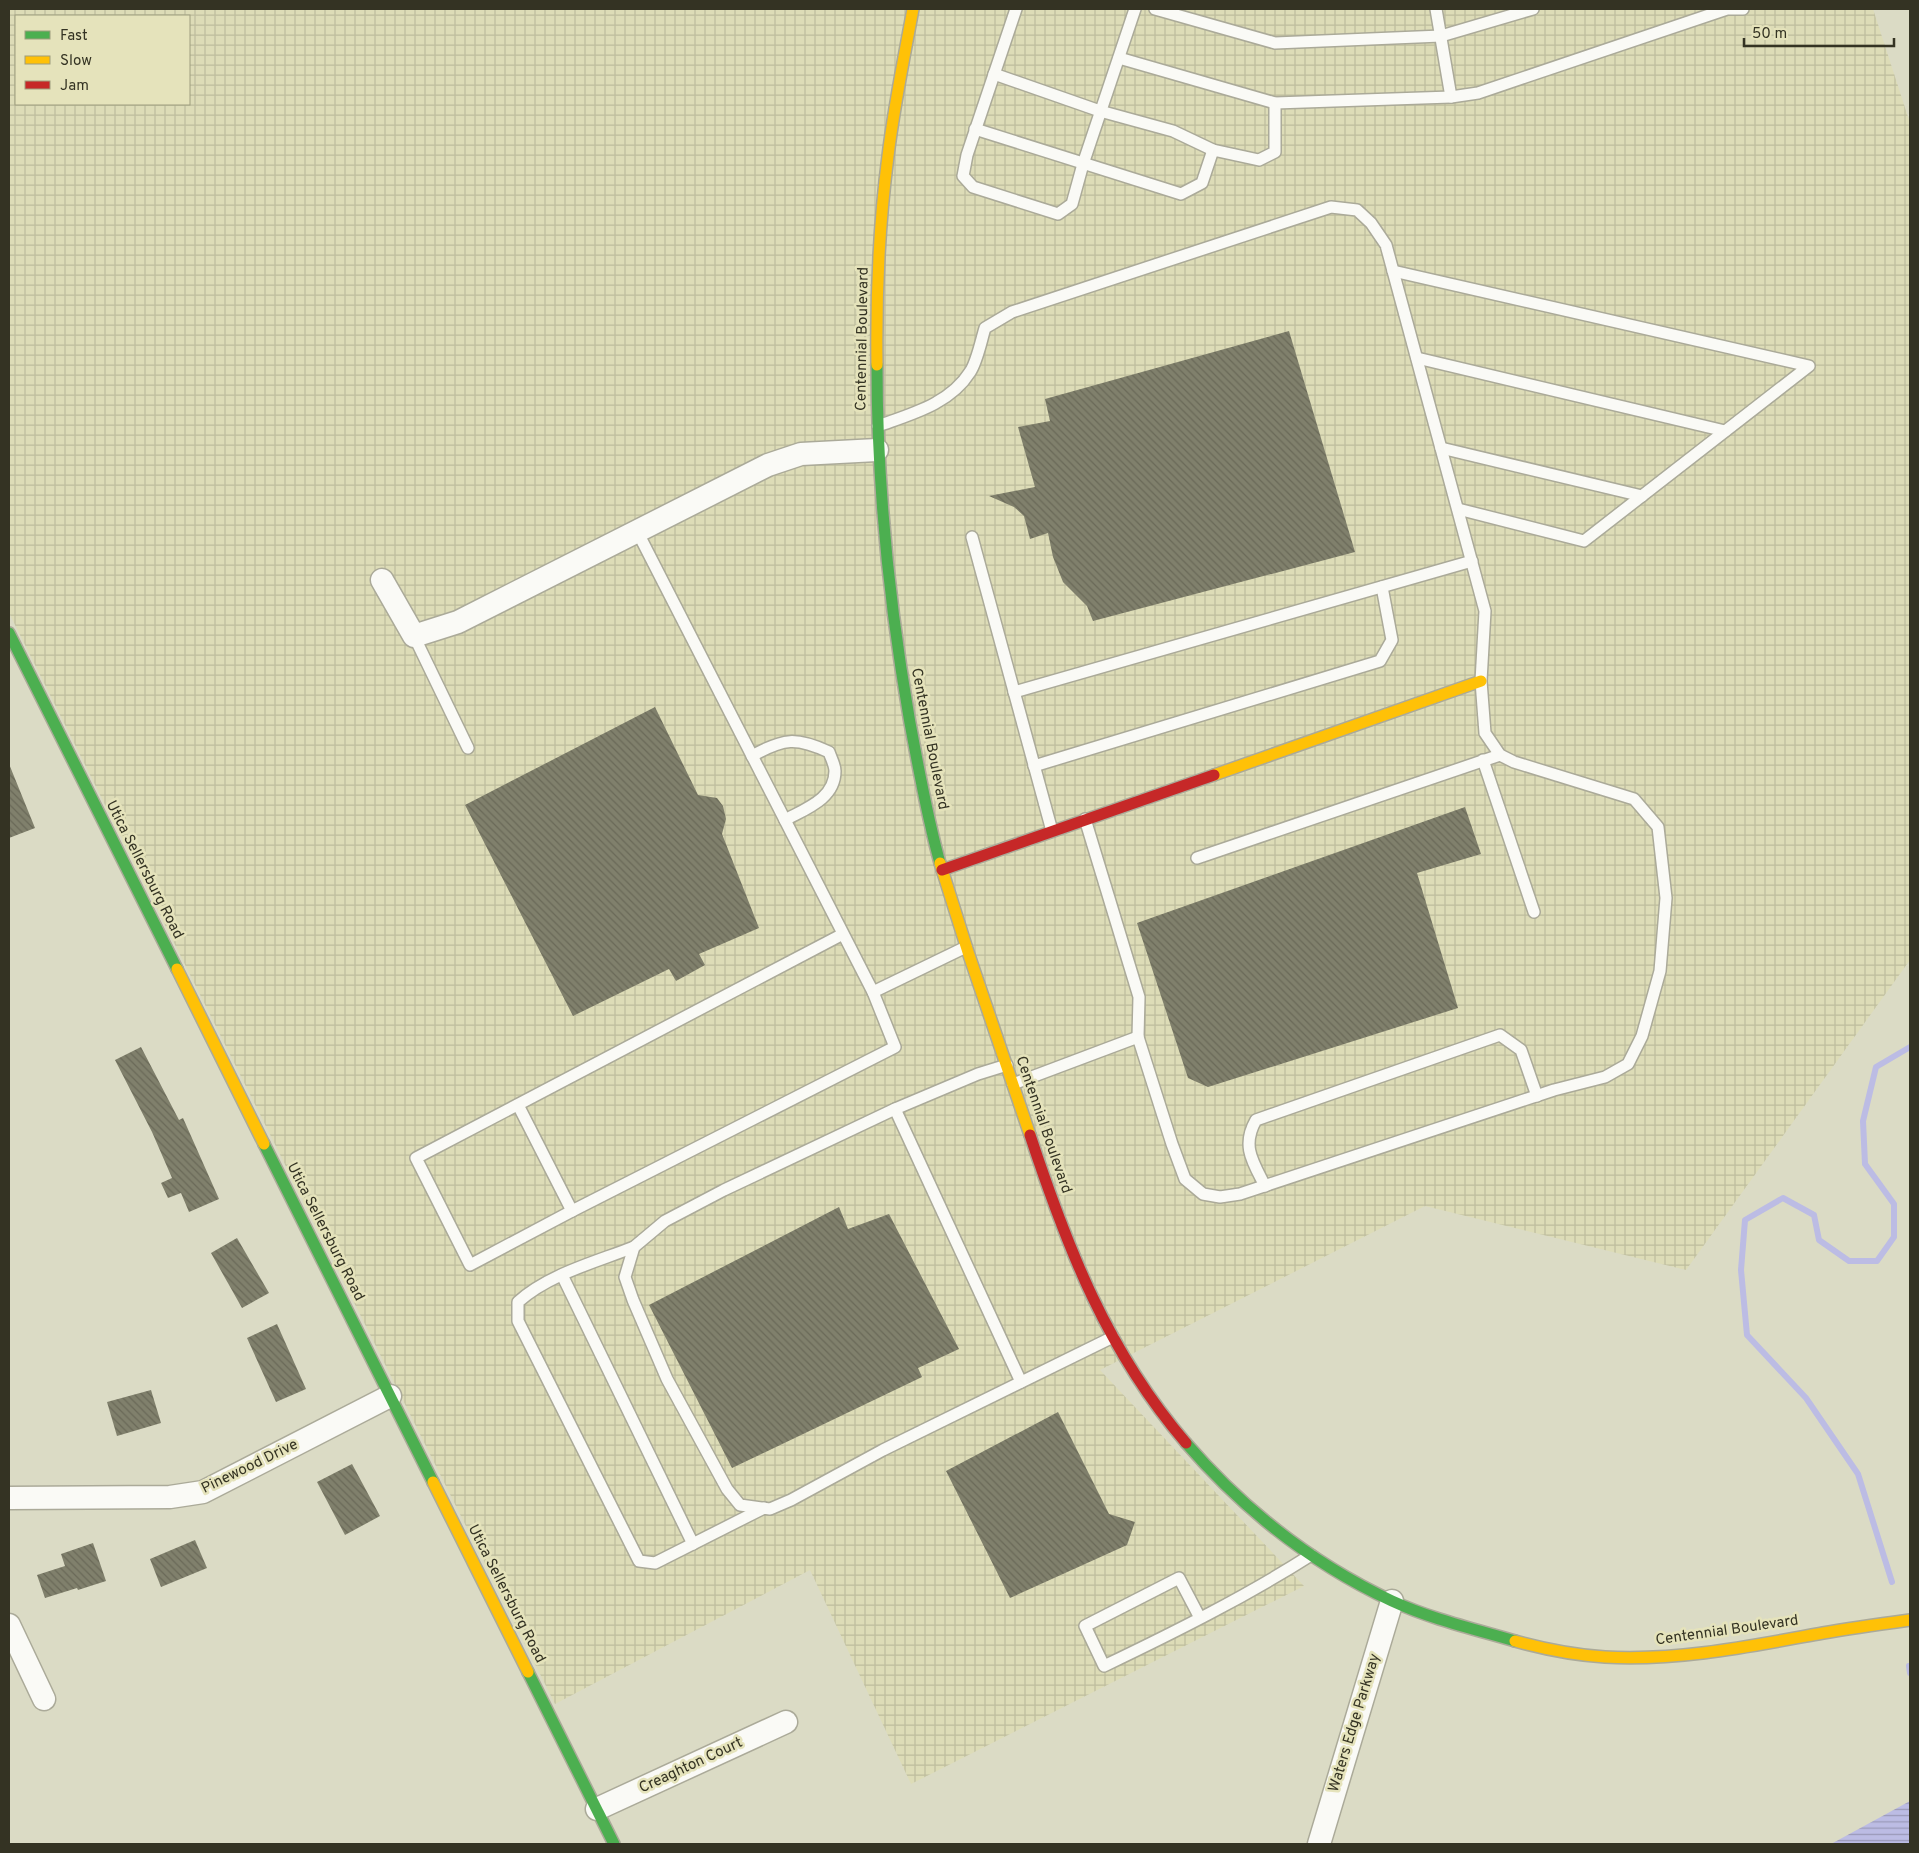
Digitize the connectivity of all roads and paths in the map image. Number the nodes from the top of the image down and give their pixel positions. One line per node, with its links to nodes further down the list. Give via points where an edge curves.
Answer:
1 (914, 9): 20 (street, Centennial Boulevard, via 897,95 883,198 878,291)
2 (1016, 9): 11 (lane)
3 (1135, 9): 10 (lane)
4 (1155, 9): 9 (lane, via 1274,44)
5 (1436, 9): 9 (lane)
6 (1533, 9): 9 (lane)
7 (1727, 9): 8 (lane); 12 (lane, via 1478,92)
8 (1743, 9)
9 (1441, 36): 12 (lane)
10 (1119, 58): 13 (lane); 14 (lane)
11 (994, 74): 14 (lane); 15 (lane)
12 (1451, 97): 13 (lane)
13 (1275, 103): 16 (lane, via 1275,152 1259,160)
14 (1100, 110): 16 (lane, via 1173,131); 17 (lane)
15 (975, 129): 17 (lane); 17 (lane, via 963,176 973,187 1058,214 1072,204)
16 (1214, 150): 17 (lane, via 1202,183 1181,194)
17 (1083, 164)
18 (1393, 271): 19 (lane); 20 (lane, via 1386,244 1371,223 1357,210 1331,208 1012,312 985,328 971,372 950,395 922,410); 21 (lane, via 1809,366)
19 (1416, 358): 21 (lane); 22 (lane)
20 (877, 426): 23 (street, Centennial Boulevard)
21 (1725, 432): 24 (lane)
22 (1441, 448): 24 (lane); 25 (lane)
23 (877, 450): 26 (street, via 801,454 768,465); 44 (street, Centennial Boulevard, via 901,682)
24 (1642, 496): 25 (lane, via 1584,541)
25 (1458, 509): 28 (lane)
26 (637, 531): 32 (street, via 458,622); 37 (lane)
27 (972, 537): 34 (lane)
28 (1472, 561): 30 (lane); 33 (lane, via 1485,611)
29 (382, 580): 32 (street)
30 (1382, 587): 34 (lane); 39 (lane, via 1392,640 1380,661)
31 (9, 633): 61 (street, Utica Sellersburg Road)
32 (414, 636): 35 (lane)
33 (1481, 681): 36 (lane, via 1485,733); 40 (street)
34 (1014, 692): 39 (lane)
35 (468, 748)
36 (1500, 755): 38 (lane); 52 (lane, via 1634,799 1658,827 1666,898 1660,971 1642,1036 1628,1064 1606,1078)
37 (752, 756): 41 (lane); 41 (lane, via 768,746 790,740 829,752 835,770 829,792 818,802)
38 (1483, 760): 43 (lane); 45 (lane)
39 (1034, 766): 42 (lane)
40 (1085, 819): 42 (street); 49 (lane, via 1139,997)
41 (785, 820): 46 (lane)
42 (1052, 831): 44 (street)
43 (1197, 858)
44 (942, 870): 47 (street, Centennial Boulevard)
45 (1534, 912)
46 (843, 934): 48 (lane); 53 (lane)
47 (966, 948): 48 (lane); 50 (street, Centennial Boulevard)
48 (873, 992): 56 (lane, via 895,1047)
49 (1138, 1037): 51 (lane); 55 (lane, via 1186,1178 1203,1194 1220,1197)
50 (1007, 1065): 51 (street, Centennial Boulevard); 54 (lane)
51 (1013, 1084): 59 (street, Centennial Boulevard, via 1065,1236 1084,1282)
52 (1537, 1096): 55 (lane); 55 (lane, via 1521,1050 1500,1036 1256,1120 1249,1132 1250,1155)
53 (518, 1104): 56 (lane); 56 (lane, via 416,1158 470,1265)
54 (895, 1108): 57 (lane, via 665,1221); 60 (lane)
55 (1265, 1186)
56 (572, 1211)
57 (634, 1247): 58 (lane); 63 (lane, via 625,1277 667,1379 727,1489 740,1505)
58 (562, 1275): 64 (lane); 64 (lane, via 518,1302 518,1321 639,1561 655,1562)
59 (1113, 1337): 60 (lane); 65 (street, Centennial Boulevard, via 1150,1397 1183,1439 1256,1514)
60 (1021, 1382): 63 (lane, via 791,1500 770,1509)
61 (390, 1396): 62 (street, Pinewood Drive, via 203,1492 170,1496); 72 (street, Utica Sellersburg Road)
62 (9, 1498)
63 (764, 1508): 64 (lane)
64 (693, 1544)
65 (1311, 1555): 66 (street, Centennial Boulevard); 67 (lane, via 1261,1587)
66 (1392, 1601): 68 (street, Centennial Boulevard, via 1429,1616 1518,1642 1599,1657 1666,1657 1762,1645); 74 (street, Waters Edge Parkway)
67 (1200, 1618): 67 (lane, via 1104,1666 1085,1626 1179,1578)
68 (1910, 1620)
69 (11, 1636): 70 (street)
70 (44, 1699)
71 (786, 1722): 72 (street, Creaghton Court)
72 (597, 1809): 73 (street, Utica Sellersburg Road)
73 (614, 1844)
74 (1319, 1844)

